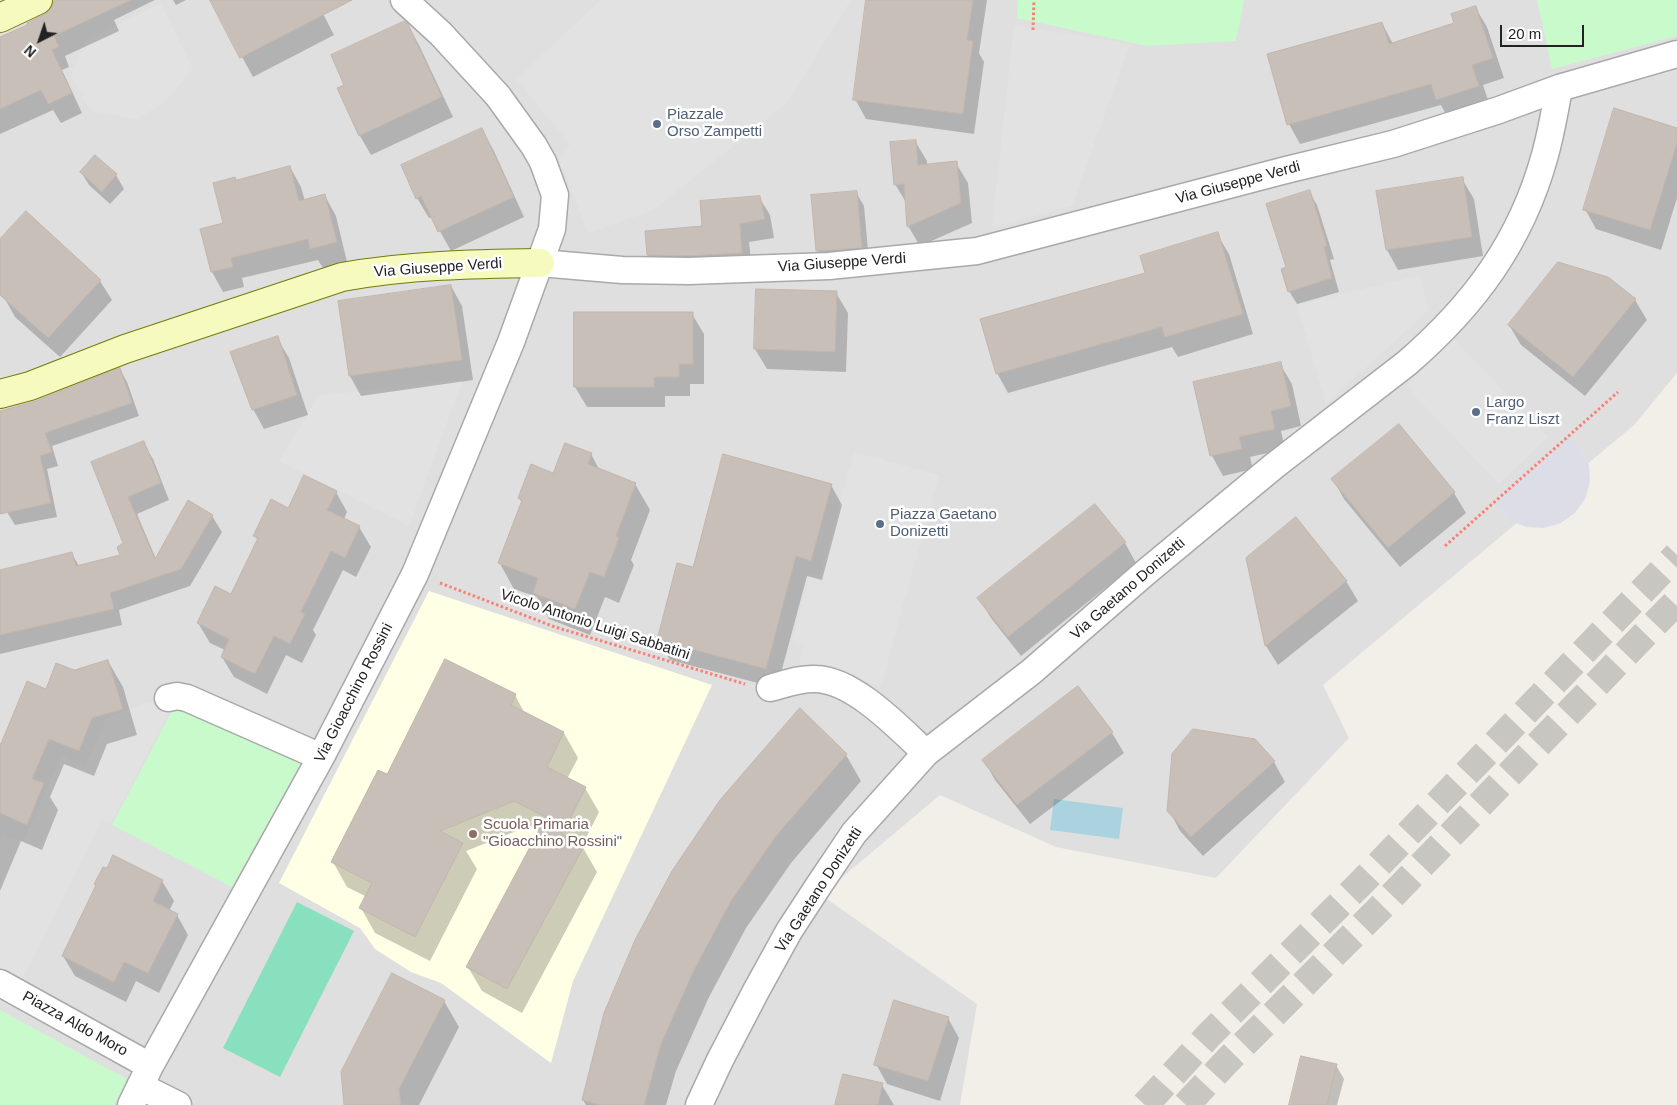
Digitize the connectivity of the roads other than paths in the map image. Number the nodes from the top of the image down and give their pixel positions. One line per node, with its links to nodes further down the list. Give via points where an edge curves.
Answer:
1 (38, 0): 3 (main road)
2 (404, 0): 6 (street, Via Gioacchino Rossini, via 441,34 498,96 523,128 542,162 555,195 555,211)
3 (0, 18)
4 (1677, 54): 5 (street, Via Giuseppe Verdi)
5 (1559, 88): 6 (street, Via Giuseppe Verdi, via 1392,144 977,251 829,266 689,271 622,270); 10 (street, Via Gaetano Donizetti, via 1544,155 1520,223 1488,277 1446,327 1407,363 1182,542 1031,672)
6 (540, 263): 7 (main road, Via Giuseppe Verdi, via 439,265 342,277); 11 (street, Via Gioacchino Rossini, via 511,342 415,574)
7 (0, 394)
8 (770, 688): 10 (street, via 808,679 834,683 869,702)
9 (168, 698): 11 (street, via 187,698)
10 (926, 753): 15 (street, Via Gaetano Donizetti, via 854,833 818,885 770,965)
11 (321, 757): 13 (street, Via Gioacchino Rossini)
12 (0, 983): 13 (street, Piazza Aldo Moro)
13 (141, 1086): 14 (street, Piazza Aldo Moro)
14 (178, 1105)
15 (699, 1105)

